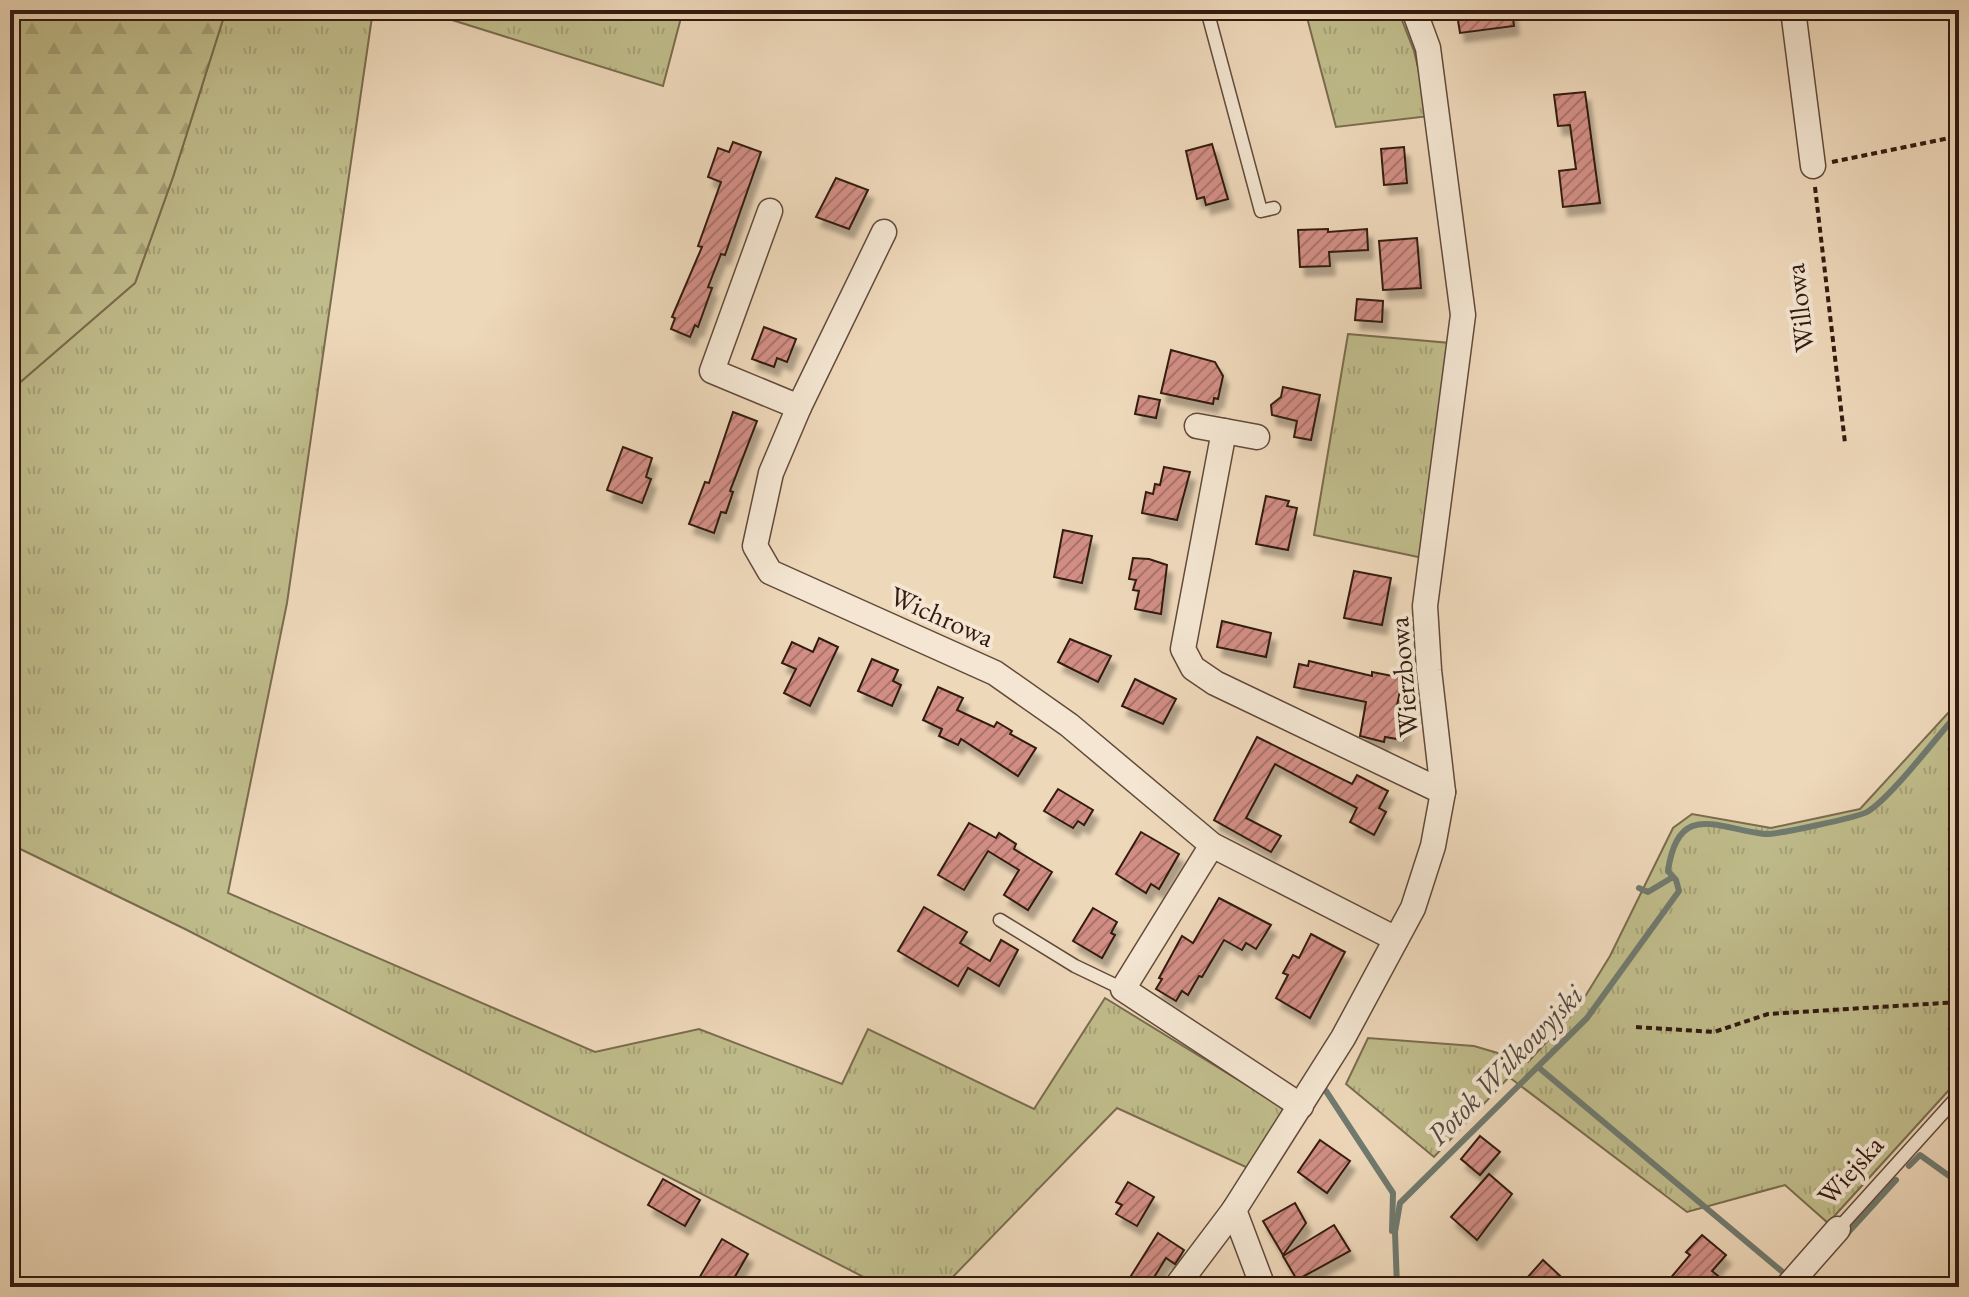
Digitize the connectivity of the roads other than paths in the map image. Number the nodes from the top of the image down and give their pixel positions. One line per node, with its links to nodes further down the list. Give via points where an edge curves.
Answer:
1 (1207, 10): 5 (lane, via 1261,211)
2 (1414, 10): 12 (street, Wierzbowa, via 1428,48 1463,315 1425,606)
3 (1793, 10): 4 (street)
4 (1813, 166)
5 (1274, 208)
6 (770, 211): 8 (street, via 712,371)
7 (884, 232): 8 (street, Wichrowa)
8 (799, 407): 13 (street, Wichrowa, via 771,473 755,546 770,572 995,673 1069,725)
9 (1197, 426): 10 (street)
10 (1224, 431): 11 (street); 12 (street, via 1183,649 1193,668)
11 (1257, 437)
12 (1443, 792): 15 (street, Wierzbowa, via 1433,846)
13 (1212, 845): 15 (street, Wichrowa); 16 (street)
14 (1000, 920): 16 (lane)
15 (1396, 939): 18 (street, Wierzbowa)
16 (1123, 989): 18 (street)
17 (1959, 1095): 20 (lane, Wiejska)
18 (1301, 1106): 19 (street, Wierzbowa)
19 (1234, 1210): 21 (street, Wierzbowa); 22 (street)
20 (1838, 1229): 23 (street, Wiejska)
21 (1176, 1287)
22 (1263, 1287)
23 (1787, 1287)

